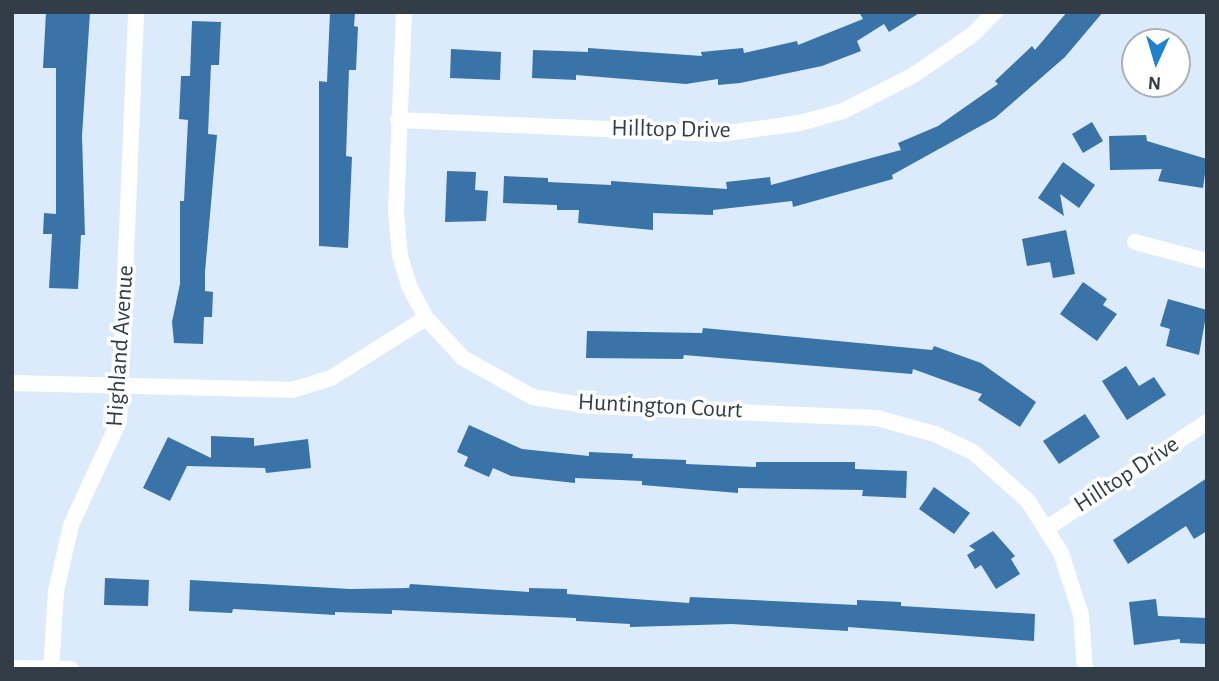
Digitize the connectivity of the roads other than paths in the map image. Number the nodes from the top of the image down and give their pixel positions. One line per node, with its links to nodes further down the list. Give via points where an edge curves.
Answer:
1 (136, 12): 9 (street, Highland Avenue)
2 (404, 12): 4 (street, Huntington Court)
3 (995, 12): 4 (street, Hilltop Drive, via 972,35 892,87 843,111 800,122 720,134)
4 (398, 120): 7 (street, Huntington Court, via 397,234 409,286)
5 (1135, 242): 6 (street)
6 (1207, 261)
7 (426, 318): 9 (street, via 331,378 292,390); 11 (street, Huntington Court, via 463,358 533,397 590,406 868,418 935,434 973,452 996,470 1028,501)
8 (12, 383): 9 (street)
9 (122, 386): 13 (street, Highland Avenue, via 114,439 89,482 62,560)
10 (1207, 422): 11 (street, Hilltop Drive)
11 (1047, 528): 15 (street, Huntington Court, via 1077,596)
12 (12, 668): 13 (street)
13 (51, 668): 14 (street)
14 (71, 669)
15 (1085, 669)

